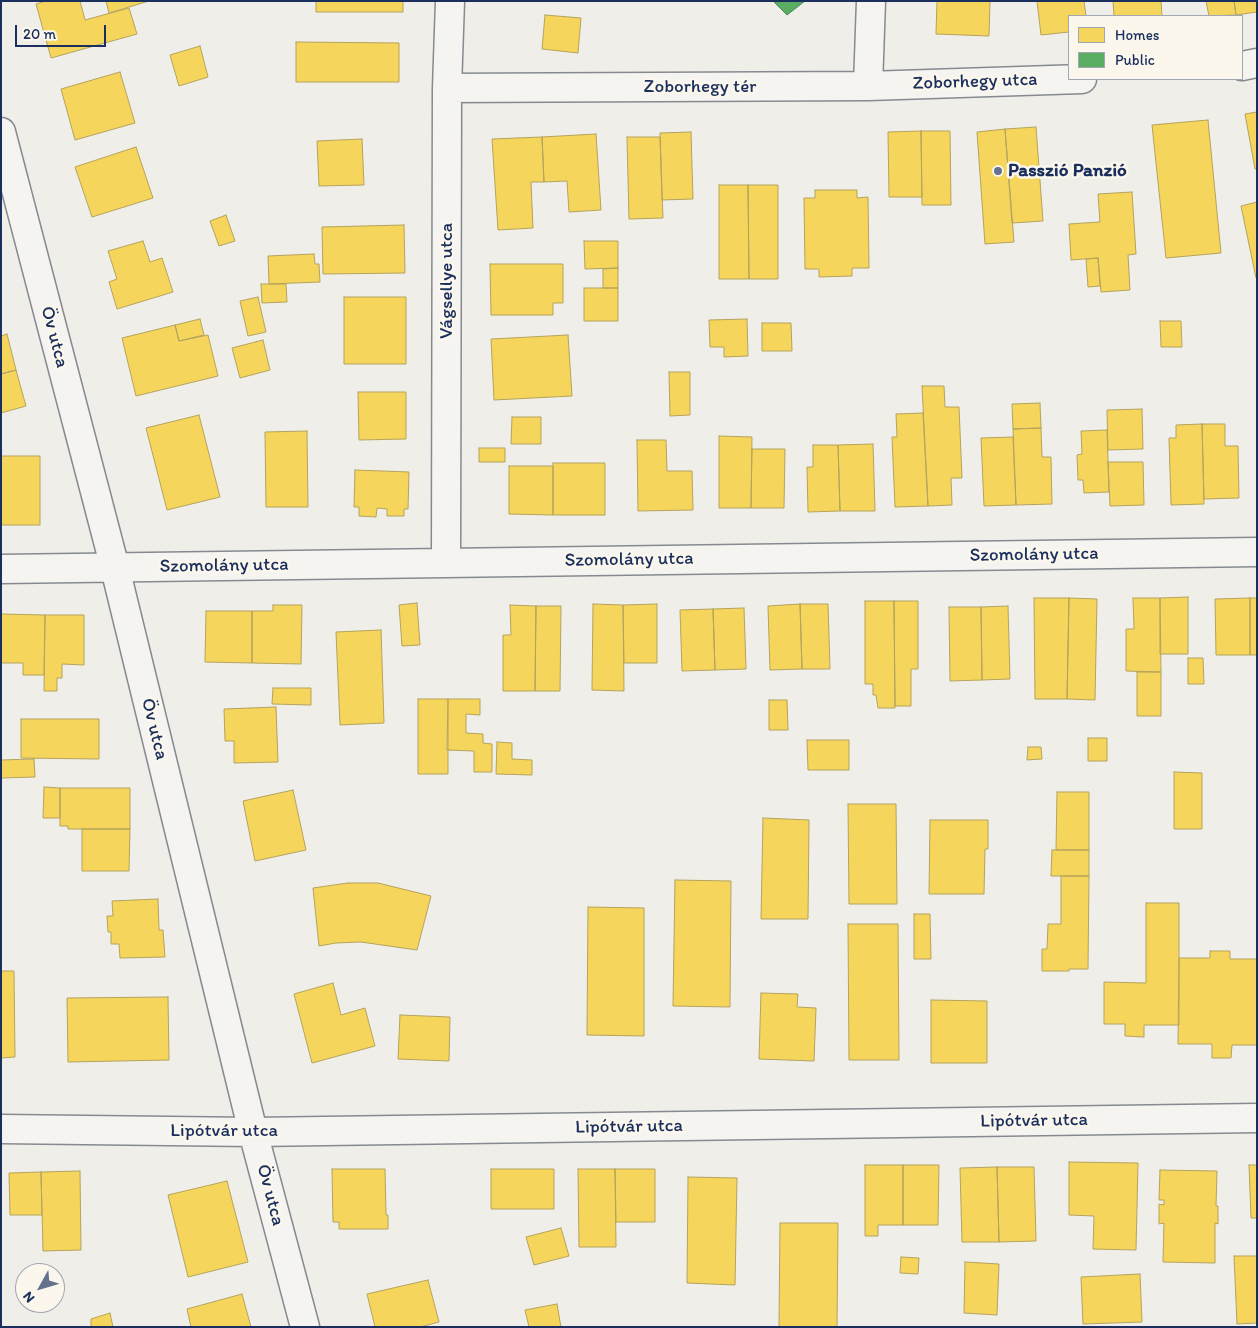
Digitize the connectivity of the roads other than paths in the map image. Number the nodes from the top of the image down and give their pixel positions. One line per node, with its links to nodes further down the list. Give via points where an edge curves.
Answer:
1 (450, 1): 7 (street, Vágsellye utca)
2 (871, 1): 6 (street)
3 (1257, 64): 4 (street)
4 (1243, 66)
5 (1068, 79): 6 (street, Zoborhegy utca)
6 (868, 86): 7 (street, Zoborhegy tér)
7 (447, 88): 10 (street, Vágsellye utca)
8 (1, 132): 11 (street, Öv utca)
9 (1257, 552): 10 (street, Szomolány utca)
10 (446, 562): 11 (street, Szomolány utca)
11 (114, 568): 12 (street, Szomolány utca); 15 (street, Öv utca)
12 (1, 569)
13 (1257, 1118): 15 (street, Lipótvár utca)
14 (1, 1129): 15 (street, Lipótvár utca)
15 (254, 1132): 16 (street, Öv utca)
16 (304, 1327)

